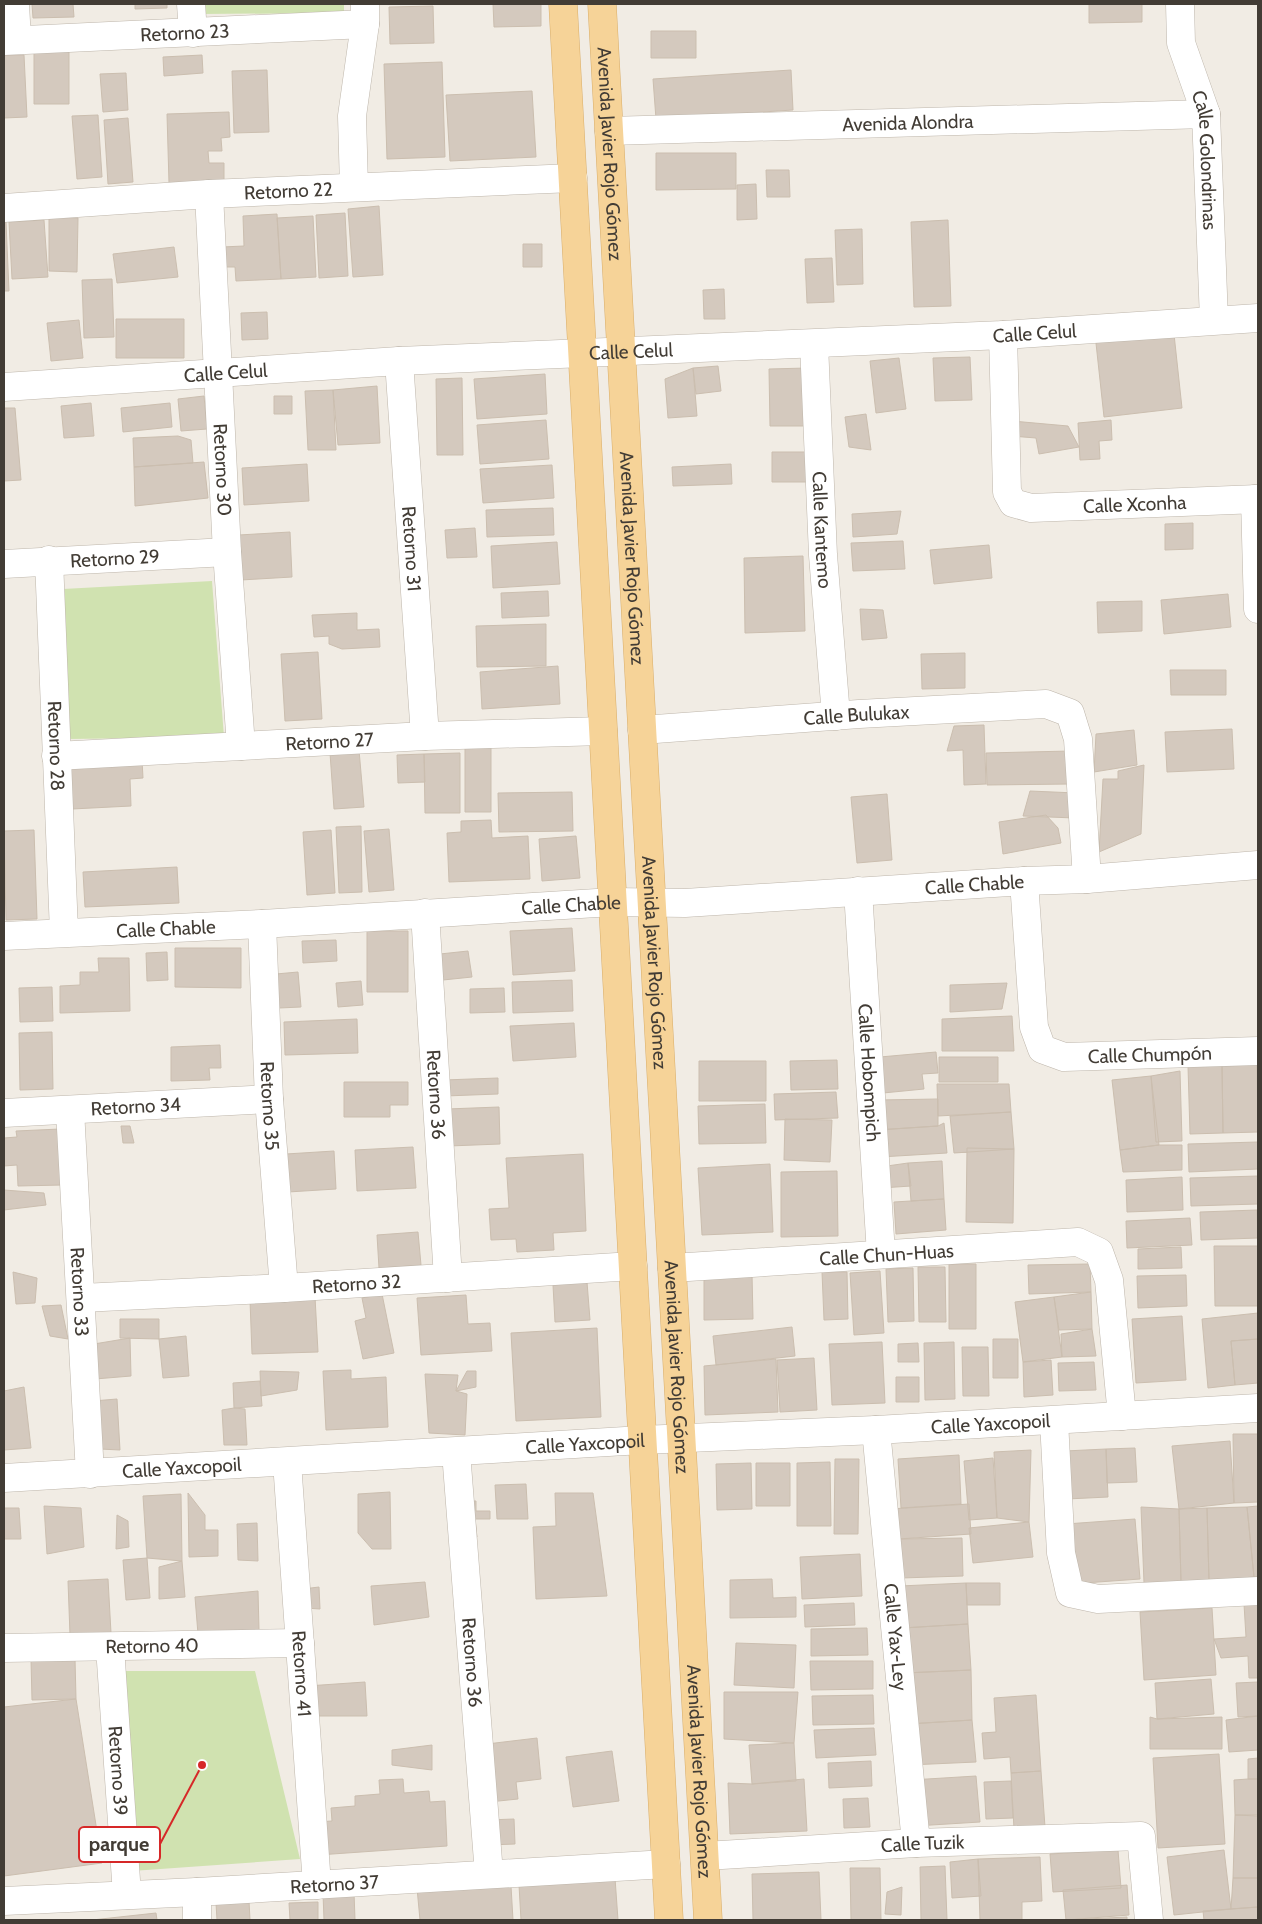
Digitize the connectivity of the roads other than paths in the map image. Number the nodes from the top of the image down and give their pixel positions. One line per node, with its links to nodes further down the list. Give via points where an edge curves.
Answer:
1 (15, 4): 8 (street)
2 (191, 4): 7 (street)
3 (563, 4): 11 (main road, Avenida Javier Rojo Gómez)
4 (602, 4): 10 (main road, Avenida Javier Rojo Gómez)
5 (1180, 4): 9 (street, Calle Golondrinas, via 1181,44)
6 (365, 14): 7 (street, Retorno 23); 12 (street, via 352,116)
7 (193, 33): 8 (street, Retorno 23)
8 (11, 40)
9 (1206, 114): 10 (street, Avenida Alondra); 16 (street, Calle Golondrinas)
10 (609, 131): 19 (main road, Avenida Javier Rojo Gómez)
11 (573, 178): 12 (street, Retorno 22); 20 (main road, Avenida Javier Rojo Gómez)
12 (354, 188): 13 (street, Retorno 22)
13 (209, 194): 14 (street, Retorno 22); 22 (street, Retorno 30)
14 (4, 208)
15 (1258, 318): 16 (street, Calle Celul)
16 (1214, 320): 17 (street, Calle Celul)
17 (1003, 335): 18 (street, Calle Celul); 24 (street, Calle Xconha, via 1007,492 1013,503 1031,508)
18 (814, 344): 19 (street, Calle Celul); 29 (street, Calle Kantemo, via 823,555)
19 (622, 352): 20 (street, Calle Celul); 30 (main road, Avenida Javier Rojo Gómez)
20 (582, 354): 21 (street, Calle Celul); 31 (main road, Avenida Javier Rojo Gómez)
21 (399, 361): 22 (street, Calle Celul); 32 (street, Retorno 31)
22 (217, 372): 23 (street, Calle Celul); 25 (street, Retorno 30)
23 (4, 387)
24 (1257, 499): 28 (street)
25 (227, 552): 26 (street, Retorno 29); 33 (street, Retorno 30)
26 (50, 560): 27 (street, Retorno 29); 34 (street, Retorno 28)
27 (4, 564)
28 (1258, 609)
29 (836, 716): 30 (street, Calle Bulukax); 36 (street, Calle Bulukax, via 1046,704 1070,713 1078,739)
30 (642, 730): 40 (main road, Avenida Javier Rojo Gómez)
31 (603, 732): 32 (street, Retorno 27); 39 (main road, Avenida Javier Rojo Gómez)
32 (425, 736): 33 (street, Retorno 27)
33 (241, 746): 34 (street, Retorno 27)
34 (56, 756): 43 (street, Retorno 28)
35 (1258, 865): 36 (street, Calle Chable)
36 (1087, 879): 37 (street, Calle Chable)
37 (1024, 880): 38 (street, Calle Chable); 45 (street, Calle Chumpón, via 1034,1027 1042,1048 1064,1057)
38 (858, 891): 40 (street, Calle Chable, via 685,903); 49 (street, Calle Hobompich)
39 (613, 902): 40 (street, Calle Chable); 41 (street, Calle Chable); 50 (main road, Avenida Javier Rojo Gómez)
40 (652, 902): 51 (main road, Avenida Javier Rojo Gómez)
41 (425, 913): 42 (street, Calle Chable); 52 (street, Retorno 36)
42 (262, 924): 43 (street, Calle Chable); 46 (street, Retorno 35)
43 (64, 932): 44 (street, Calle Chable)
44 (4, 936)
45 (1258, 1051)
46 (269, 1099): 47 (street, Retorno 34); 53 (street, Retorno 35)
47 (70, 1110): 48 (street, Retorno 34); 54 (street, Retorno 33)
48 (4, 1113)
49 (881, 1254): 51 (street, Calle Chun-Huas); 56 (street, Calle Chun-Huas, via 1078,1242 1099,1252 1109,1280)
50 (633, 1266): 52 (street, Retorno 32); 59 (main road, Avenida Javier Rojo Gómez)
51 (672, 1268): 60 (main road, Avenida Javier Rojo Gómez)
52 (448, 1278): 53 (street, Retorno 32)
53 (284, 1288): 54 (street, Retorno 32)
54 (82, 1298): 63 (street, Retorno 33)
55 (1258, 1408): 56 (street, Calle Yaxcopoil)
56 (1122, 1416): 57 (street, Calle Yaxcopoil)
57 (1054, 1421): 58 (street, Calle Yaxcopoil); 65 (street, via 1061,1553 1070,1593 1098,1598)
58 (876, 1430): 60 (street, Calle Yaxcopoil); 69 (street, Calle Yax-Ley)
59 (642, 1440): 60 (street, Calle Yaxcopoil); 61 (street, Calle Yaxcopoil); 71 (main road, Avenida Javier Rojo Gómez)
60 (682, 1440): 70 (main road, Avenida Javier Rojo Gómez)
61 (456, 1452): 62 (street, Calle Yaxcopoil); 72 (street, Retorno 36)
62 (287, 1462): 63 (street, Calle Yaxcopoil); 66 (street, Retorno 41)
63 (90, 1474): 64 (street, Calle Yaxcopoil)
64 (4, 1478)
65 (1258, 1591)
66 (300, 1643): 67 (street, Retorno 40); 73 (street, Retorno 41)
67 (110, 1646): 68 (street, Retorno 40); 75 (street, Retorno 39)
68 (4, 1648)
69 (916, 1843): 70 (street, Calle Tuzik); 80 (street, Calle Tuzik, via 1141,1836)
70 (705, 1856): 79 (main road, Avenida Javier Rojo Gómez)
71 (666, 1864): 72 (street, Retorno 37); 78 (main road, Avenida Javier Rojo Gómez)
72 (489, 1874): 73 (street, Retorno 37)
73 (317, 1885): 74 (street, Retorno 37)
74 (197, 1892): 75 (street, Retorno 37); 77 (street)
75 (127, 1895): 76 (street, Retorno 37)
76 (4, 1901)
77 (198, 1920)
78 (669, 1920)
79 (708, 1920)
80 (1149, 1920)

